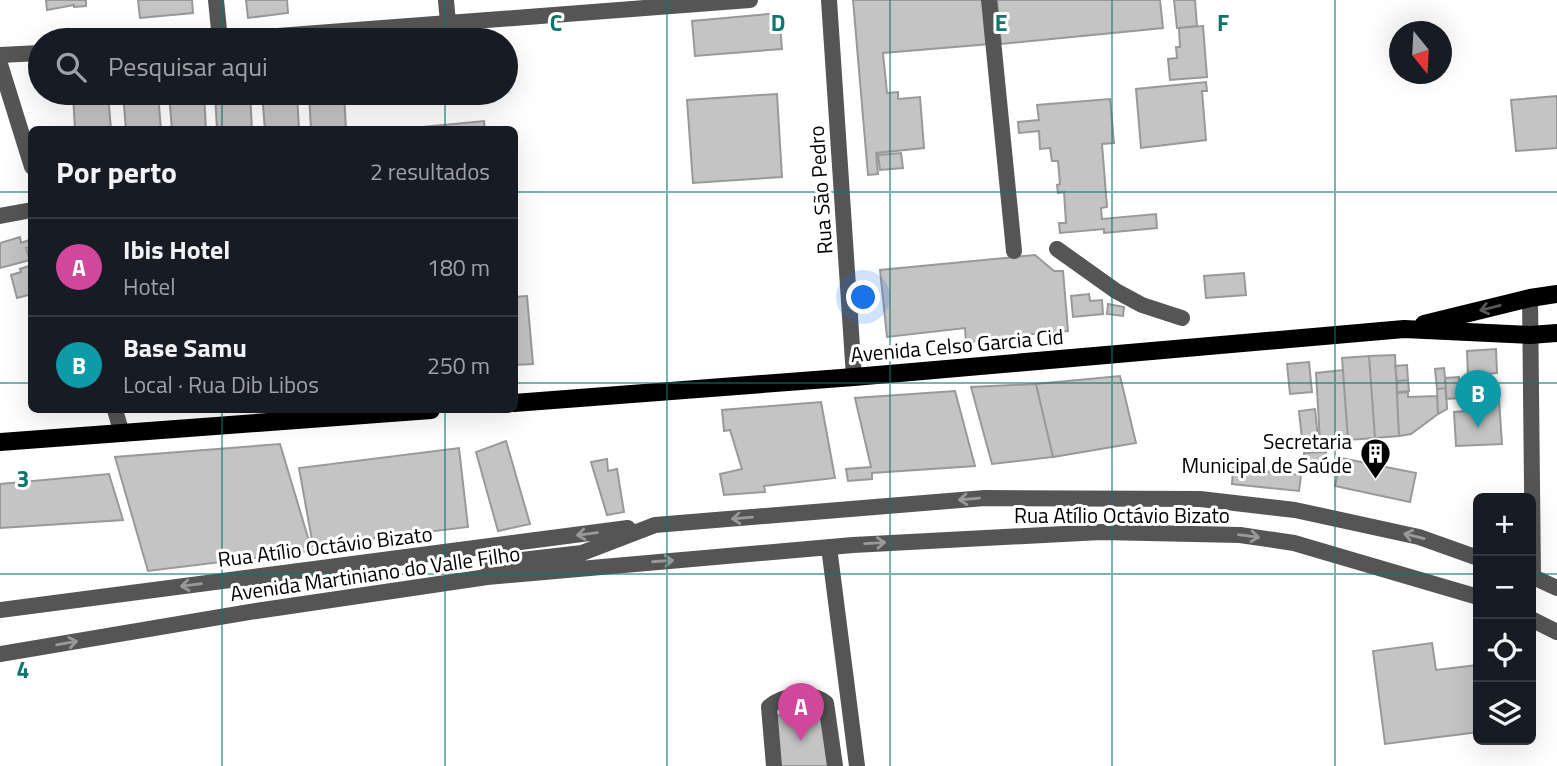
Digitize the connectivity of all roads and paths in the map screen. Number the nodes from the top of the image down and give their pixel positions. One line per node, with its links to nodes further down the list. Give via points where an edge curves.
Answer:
1 (216, 0): 7 (street)
2 (446, 0): 6 (street)
3 (750, 0): 6 (street)
4 (829, 0): 23 (street, Rua São Pedro)
5 (989, 0): 16 (street)
6 (448, 23): 8 (street)
7 (220, 28)
8 (382, 28)
9 (28, 54): 10 (street)
10 (0, 55)
11 (0, 64): 12 (street)
12 (28, 154)
13 (28, 211): 14 (street)
14 (0, 216)
15 (1057, 249): 19 (street, via 1142,305)
16 (1014, 251)
17 (1557, 294): 18 (main road, Avenida Celso Garcia Cid)
18 (1530, 298): 20 (main road, Avenida Celso Garcia Cid, one-way to 20); 22 (street)
19 (1182, 318)
20 (1404, 329): 22 (main road, Avenida Celso Garcia Cid); 23 (main road, Avenida Celso Garcia Cid)
21 (1557, 333): 22 (main road, Avenida Celso Garcia Cid)
22 (1530, 335): 33 (street)
23 (853, 377): 24 (main road, Avenida Celso Garcia Cid)
24 (518, 403)
25 (116, 413): 27 (street)
26 (392, 413): 27 (main road)
27 (122, 434): 28 (main road)
28 (0, 442)
29 (655, 525): 32 (street, one-way to 29, via 1419,537 1295,510 1200,499 985,498); 34 (street, via 582,552 496,563); 38 (street, Rua Atílio Octávio Bizato, one-way to 38)
30 (829, 547): 31 (street, Rua Atílio Octávio Bizato); 37 (street, Rua Atílio Octávio Bizato, one-way to 37, via 1101,532 1240,535 1294,543); 44 (street)
31 (758, 555): 34 (street, Avenida Martiniano do Valle Filho, one-way to 31)
32 (1473, 556)
33 (1532, 556)
34 (487, 577): 41 (street, Avenida Martiniano do Valle Filho, one-way to 34)
35 (1536, 579): 36 (street)
36 (1557, 588)
37 (1473, 596)
38 (0, 610)
39 (1536, 622): 40 (street)
40 (1557, 632)
41 (0, 654)
42 (774, 766): 43 (street, via 769,707 810,695 825,703)
43 (835, 766)
44 (857, 766)

